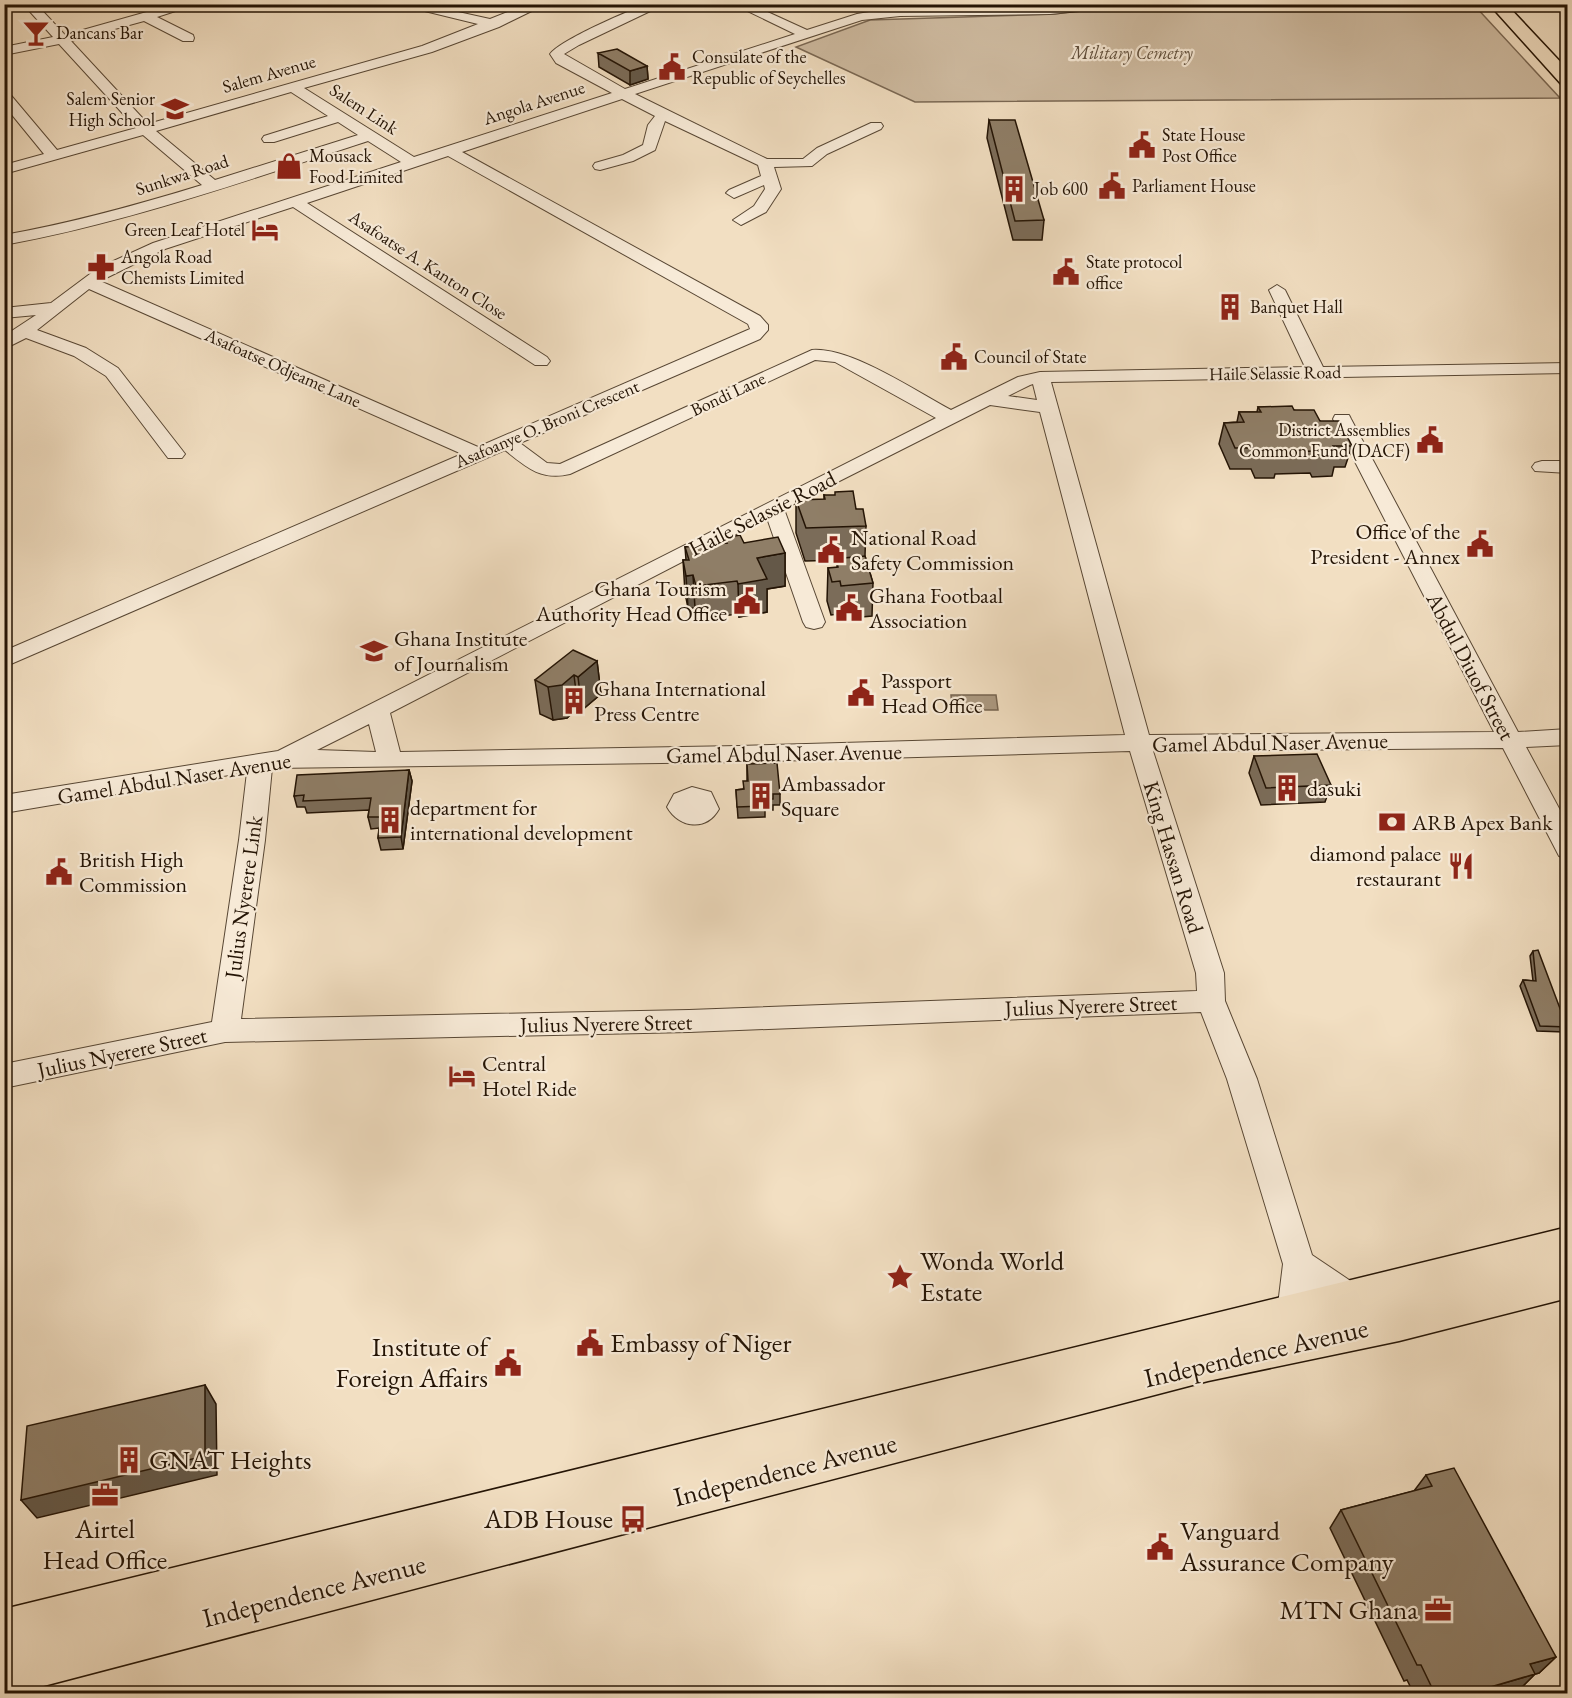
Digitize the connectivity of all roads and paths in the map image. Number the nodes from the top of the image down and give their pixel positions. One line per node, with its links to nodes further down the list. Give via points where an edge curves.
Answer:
1 (29, 4): 17 (street)
2 (124, 4): 13 (street)
3 (191, 4): 13 (street)
4 (402, 4): 14 (street)
5 (540, 4): 14 (street, Salem Avenue)
6 (659, 4): 21 (street, via 574,42 557,54 561,60)
7 (740, 4): 15 (street)
8 (1045, 4): 12 (street)
9 (1108, 4): 12 (street, Angola Avenue)
10 (1496, 7): 19 (main road)
11 (862, 10): 12 (street, Angola Avenue); 15 (street, Angola Avenue)
12 (1066, 10)
13 (143, 18): 16 (street); 17 (street)
14 (495, 24): 20 (street, Salem Avenue, via 427,49)
15 (806, 34): 21 (street, Angola Avenue)
16 (188, 38)
17 (60, 40): 18 (street); 26 (street)
18 (4, 51)
19 (1568, 81)
20 (294, 88): 24 (street, Salem Link); 26 (street, Salem Avenue)
21 (623, 94): 23 (street); 29 (street, Angola Avenue)
22 (4, 96): 30 (street)
23 (663, 115): 32 (street, via 655,125 650,147); 34 (street)
24 (339, 117): 27 (street, Salem Link); 28 (street)
25 (876, 126): 34 (street, via 822,151 807,163)
26 (145, 129): 30 (street, Salem Avenue); 35 (street)
27 (368, 136): 31 (street, Salem Link); 35 (street, Sunkwa Road)
28 (269, 139)
29 (450, 151): 31 (street, Angola Avenue); 54 (street, Asafoanye O. Broni Crescent, via 759,325 754,335)
30 (54, 156): 33 (street, Salem Avenue)
31 (413, 163): 37 (street, Angola Avenue)
32 (600, 165)
33 (4, 170)
34 (768, 170): 36 (street); 38 (street, via 773,189 767,201)
35 (213, 186): 39 (street, Sunkwa Road, via 99,220)
36 (734, 193)
37 (294, 201): 40 (street, Angola Avenue, via 159,246); 46 (street, Asafoatse A. Kanton Close)
38 (741, 220)
39 (4, 240)
40 (88, 282): 42 (street, Angola Avenue); 56 (street, Asafoatse Odjeame Lane)
41 (1276, 290): 48 (street)
42 (59, 306): 43 (street); 44 (street, Angola Avenue)
43 (4, 313)
44 (26, 332): 45 (street, Angola Avenue); 55 (street, via 80,352 112,372)
45 (4, 344)
46 (541, 361)
47 (1568, 368): 48 (street, Haile Selassie Road)
48 (1316, 372): 49 (street, Haile Selassie Road)
49 (1040, 377): 50 (street, Haile Selassie Road); 51 (street, King Hassan Road)
50 (987, 399): 51 (street); 52 (street, Haile Selassie Road)
51 (1048, 407): 65 (street, King Hassan Road)
52 (951, 418): 54 (street, Bondi Lane, via 841,358 826,354 812,355 563,470 542,469); 59 (street, Haile Selassie Road)
53 (1342, 419): 64 (street, Abdul Diuof Street)
54 (506, 442): 56 (street, Asafoanye O. Broni Crescent)
55 (175, 454)
56 (477, 454): 61 (street, Asafoanye O. Broni Crescent)
57 (1542, 467): 58 (street)
58 (1568, 467)
59 (773, 507): 60 (street); 62 (street, Haile Selassie Road)
60 (814, 622)
61 (4, 660)
62 (377, 710): 67 (street); 68 (street, Haile Selassie Road)
63 (1568, 737): 64 (street, Gamel Abdul Naser Avenue)
64 (1510, 740): 65 (street, Gamel Abdul Naser Avenue); 71 (street, Abdul Diuof Street)
65 (1139, 743): 66 (street, Gamel Abdul Naser Avenue); 72 (street, King Hassan Road, via 1210,973)
66 (694, 755): 67 (street, Gamel Abdul Naser Avenue); 69 (street)
67 (390, 760): 68 (street, Gamel Abdul Naser Avenue)
68 (272, 761): 70 (street, Gamel Abdul Naser Avenue); 73 (street, Julius Nyerere Link, via 252,840)
69 (692, 796)
70 (4, 804)
71 (1568, 850)
72 (1211, 1001): 73 (street, Julius Nyerere Street, via 689,1021); 76 (street, King Hassan Road, via 1242,1079)
73 (225, 1031): 74 (street, Julius Nyerere Street)
74 (4, 1076)
75 (1568, 1245): 78 (main road, Independence Avenue)
76 (1299, 1264): 78 (street); 79 (street, King Hassan Road)
77 (1568, 1279): 81 (main road, Independence Avenue, via 1400,1321 1208,1361)
78 (1350, 1299): 79 (main road, Independence Avenue)
79 (1293, 1313): 80 (main road, Independence Avenue)
80 (4, 1633)
81 (4, 1671)

